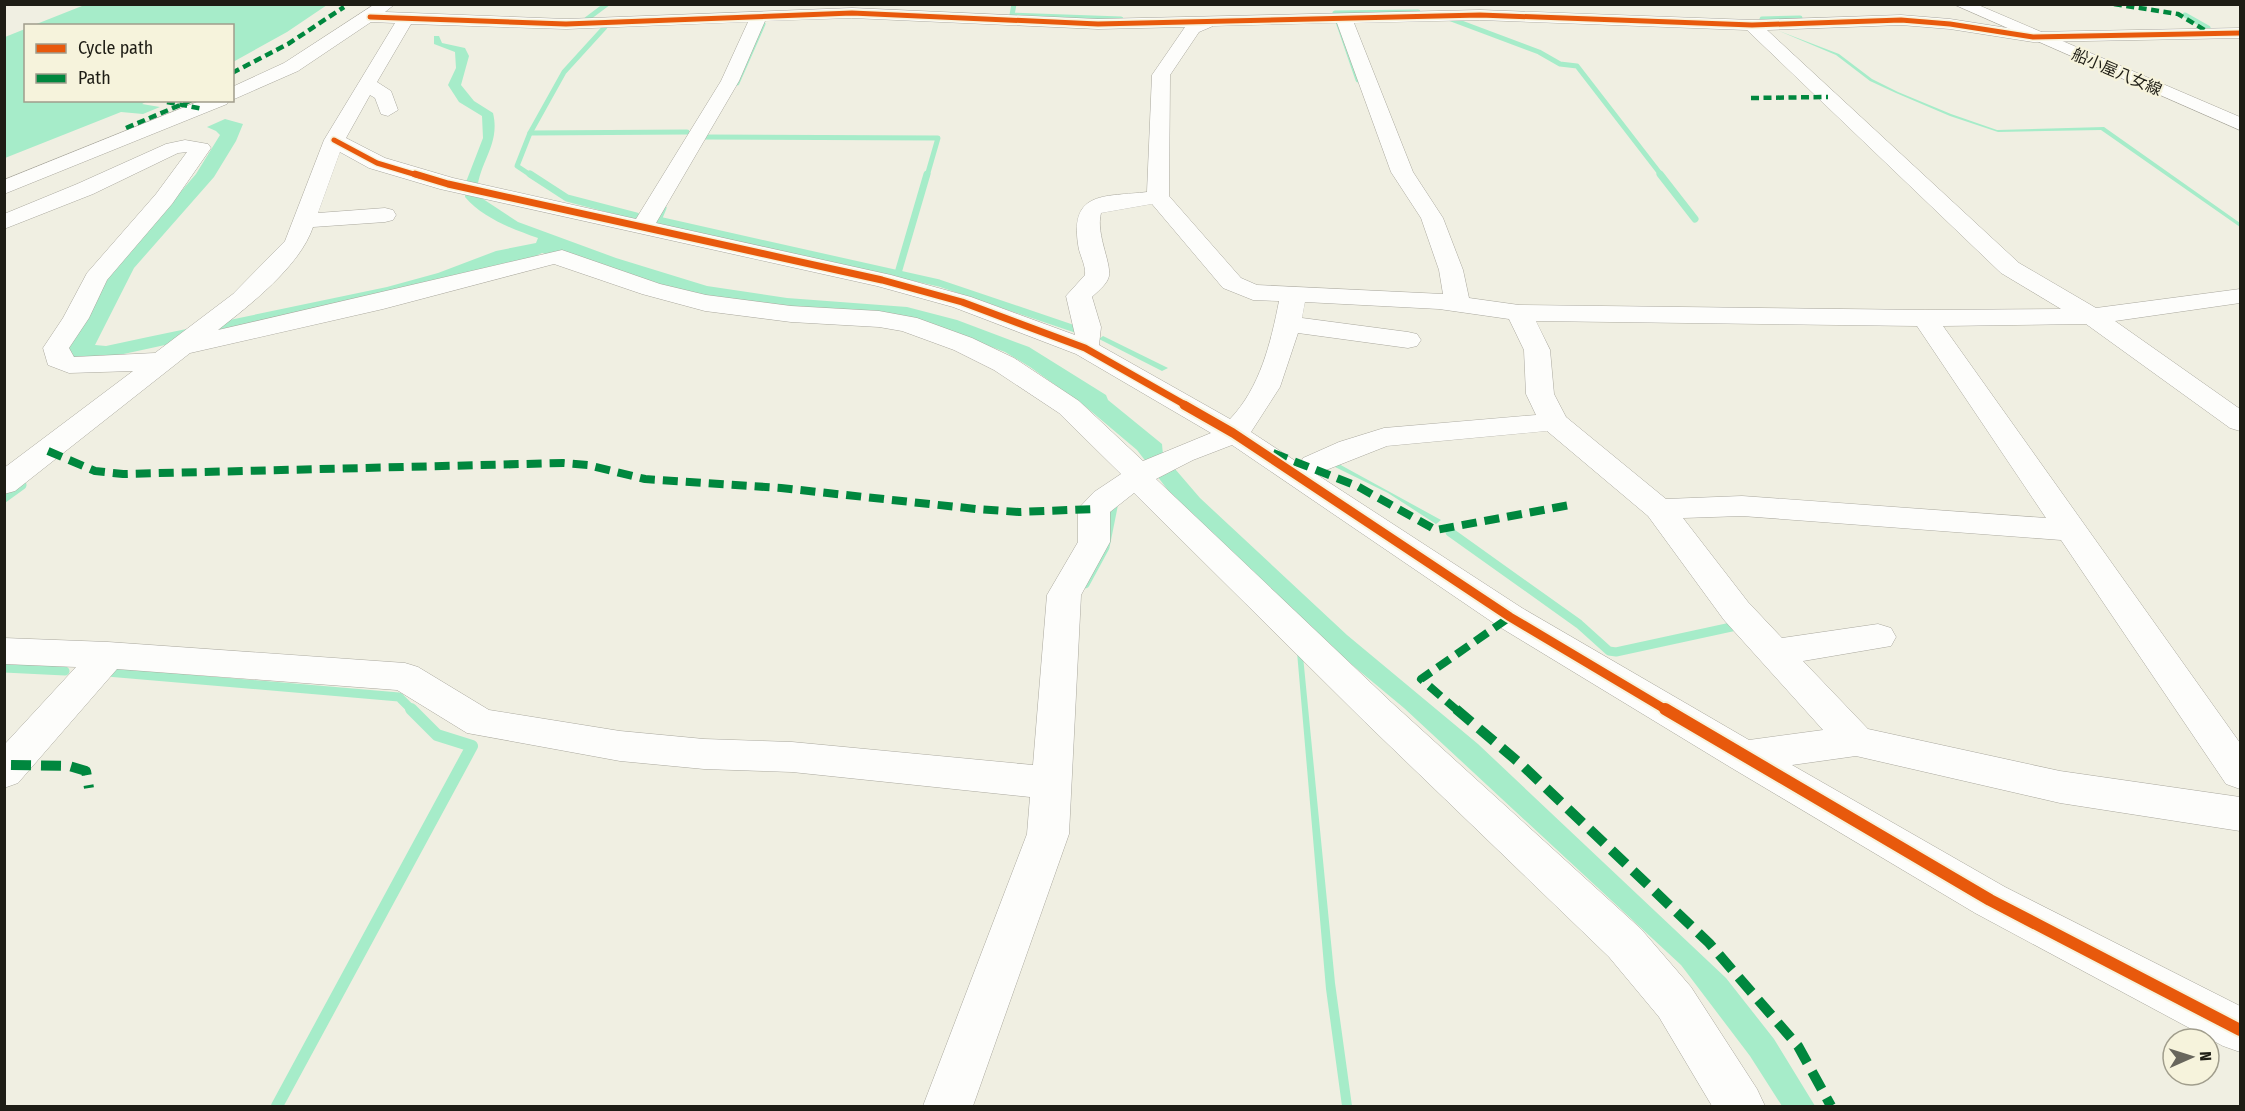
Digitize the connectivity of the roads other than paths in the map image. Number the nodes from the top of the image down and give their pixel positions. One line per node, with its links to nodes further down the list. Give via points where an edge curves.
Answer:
1 (387, 4): 8 (street)
2 (494, 4): 10 (street)
3 (1594, 4): 11 (street)
4 (1961, 4): 15 (street, 船小屋八女線)
5 (800, 10): 6 (street, via 1098,24); 7 (street)
6 (1208, 13): 9 (street); 24 (street, via 1175,51 1161,75)
7 (759, 16): 10 (street, via 566,24); 28 (street, via 730,81)
8 (370, 17): 13 (street); 17 (street, via 291,67)
9 (1344, 18): 11 (street, via 1498,15); 31 (street, via 1402,172 1432,218 1451,270)
10 (469, 21): 13 (street)
11 (1608, 21): 12 (street)
12 (1752, 25): 15 (street, via 1901,20); 33 (street, via 2010,268)
13 (404, 32): 16 (street, via 386,69)
14 (2241, 33): 15 (street)
15 (2033, 37): 20 (street, 船小屋八女線)
16 (367, 84): 19 (street, via 384,95); 21 (street)
17 (234, 93)
18 (215, 102): 23 (street)
19 (388, 110)
20 (2241, 124)
21 (337, 134): 22 (street, via 378,149); 26 (street); 28 (street, via 377,163 471,189)
22 (406, 150)
23 (4, 188)
24 (1158, 197): 29 (street, via 1232,283 1253,292); 37 (street, via 1100,204 1091,209 1090,247 1098,269 1097,277 1078,296 1089,326)
25 (385, 215): 26 (street)
26 (303, 221): 38 (street, via 296,243 275,268 243,299)
27 (4, 222): 38 (street, via 173,148 201,148 164,199 96,278 56,348 58,359 69,365)
28 (642, 227): 37 (street, via 882,280 962,302)
29 (1293, 296): 31 (street); 35 (street)
30 (2241, 296): 33 (street)
31 (1458, 304): 32 (street)
32 (1520, 313): 34 (street); 41 (street, via 1537,350 1540,394)
33 (2092, 316): 34 (street); 42 (street)
34 (1925, 318): 48 (street)
35 (1288, 324): 36 (street); 43 (street, via 1260,400)
36 (1408, 340)
37 (1085, 348): 40 (street)
38 (174, 353): 45 (street, via 562,257 651,289 705,303 791,314 879,319 908,324 963,344 1004,364 1069,407); 46 (street)
39 (1176, 368): 40 (street)
40 (1156, 388): 43 (street)
41 (1554, 422): 44 (street, via 1384,436); 47 (street)
42 (2241, 422)
43 (1233, 433): 45 (street); 54 (street, via 1510,616)
44 (1314, 465)
45 (1143, 476): 57 (street, via 1094,509 1094,542 1065,595); 61 (street, via 1378,712 1625,943 1675,1002)
46 (4, 484)
47 (1659, 509): 48 (street, via 1742,506); 51 (street, via 1736,611)
48 (2074, 530): 56 (street)
49 (1878, 637): 51 (street)
50 (4, 651): 52 (street)
51 (1773, 652): 53 (street)
52 (108, 655): 55 (street); 57 (street, via 405,677 480,723 620,746)
53 (1856, 741): 54 (street); 58 (street, via 2060,787)
54 (1744, 756): 59 (street, via 1990,900)
55 (4, 772)
56 (2241, 772)
57 (1052, 783): 60 (street, via 1048,834)
58 (2241, 814)
59 (2241, 1030)
60 (948, 1107)
61 (1740, 1107)

